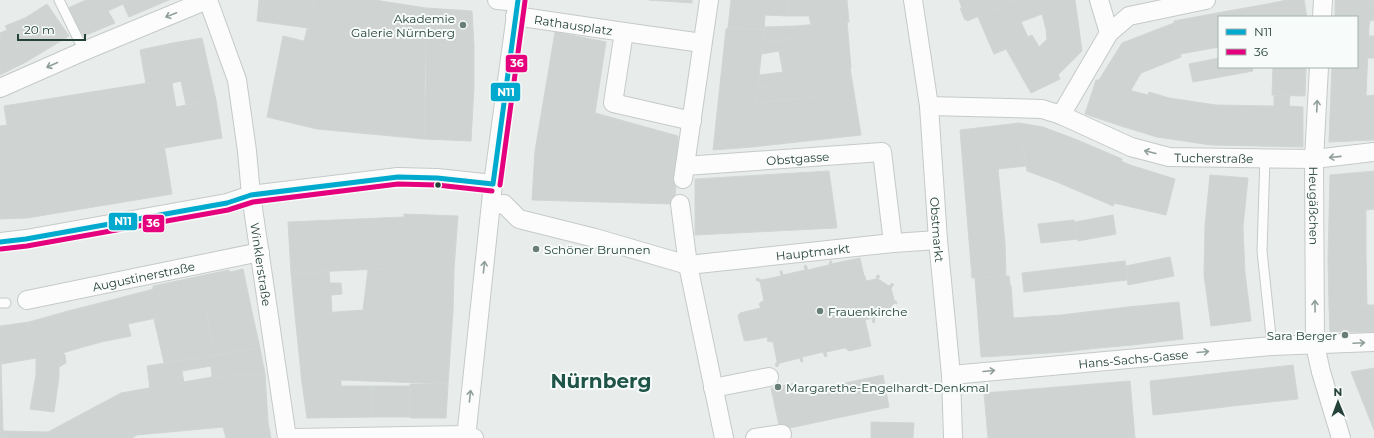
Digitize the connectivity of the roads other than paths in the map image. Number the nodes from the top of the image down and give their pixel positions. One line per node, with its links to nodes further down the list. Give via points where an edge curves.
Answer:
1 (59, 0): 14 (lane)
2 (208, 0): 14 (street, one-way to 14); 24 (street, Winklerstraße, via 237,80)
3 (496, 0): 9 (street, Rathausplatz)
4 (913, 0): 17 (street, Obstmarkt)
5 (1099, 0): 12 (street)
6 (1206, 0): 12 (street, via 1129,16)
7 (1323, 0): 10 (street)
8 (708, 4): 13 (street)
9 (517, 6): 11 (street, Rathausplatz); 23 (street)
10 (1322, 16)
11 (624, 32): 13 (street, Rathausplatz); 19 (street, Rathausplatz, via 613,103)
12 (1109, 33): 18 (street)
13 (702, 43): 19 (street)
14 (84, 51): 16 (street, one-way to 16)
15 (1319, 68): 22 (street, Heugäßchen, one-way to 15)
16 (0, 88)
17 (929, 106): 18 (street, via 1042,109); 27 (street, Obstmarkt)
18 (1061, 115): 21 (street, Tucherstraße, one-way to 18, via 1169,157 1131,147)
19 (692, 120): 29 (street, Obstgasse, via 684,172 714,164 882,152)
20 (1374, 152): 22 (street, Tucherstraße, one-way to 22)
21 (1265, 158): 22 (street, Tucherstraße); 35 (lane, via 1262,251)
22 (1314, 159): 34 (street, Heugäßchen, one-way to 22)
23 (493, 184): 24 (street, via 398,176); 26 (street)
24 (251, 195): 28 (street, via 220,204 26,240); 30 (street, Winklerstraße)
25 (680, 204): 31 (street)
26 (491, 205): 31 (street, Hauptmarkt, via 504,204 519,219); 40 (street, one-way to 26)
27 (938, 240): 29 (street, Hauptmarkt); 36 (street, Obstmarkt)
28 (0, 242)
29 (892, 243): 31 (street, Hauptmarkt)
30 (260, 252): 32 (street, Augustinerstraße); 41 (street, Winklerstraße)
31 (695, 264): 38 (street)
32 (27, 300)
33 (1374, 342): 34 (street, Hans-Sachs-Gasse, one-way to 33)
34 (1316, 345): 35 (street, Hans-Sachs-Gasse); 46 (street, Heugäßchen, via 1321,372)
35 (1272, 346): 36 (street, Hans-Sachs-Gasse, one-way to 35)
36 (950, 374): 45 (street, Obstmarkt)
37 (769, 377): 38 (street)
38 (713, 388): 43 (street)
39 (782, 434): 44 (street)
40 (468, 437): 42 (street)
41 (287, 438)
42 (295, 438)
43 (724, 438)
44 (755, 438)
45 (953, 438)
46 (1341, 438)

